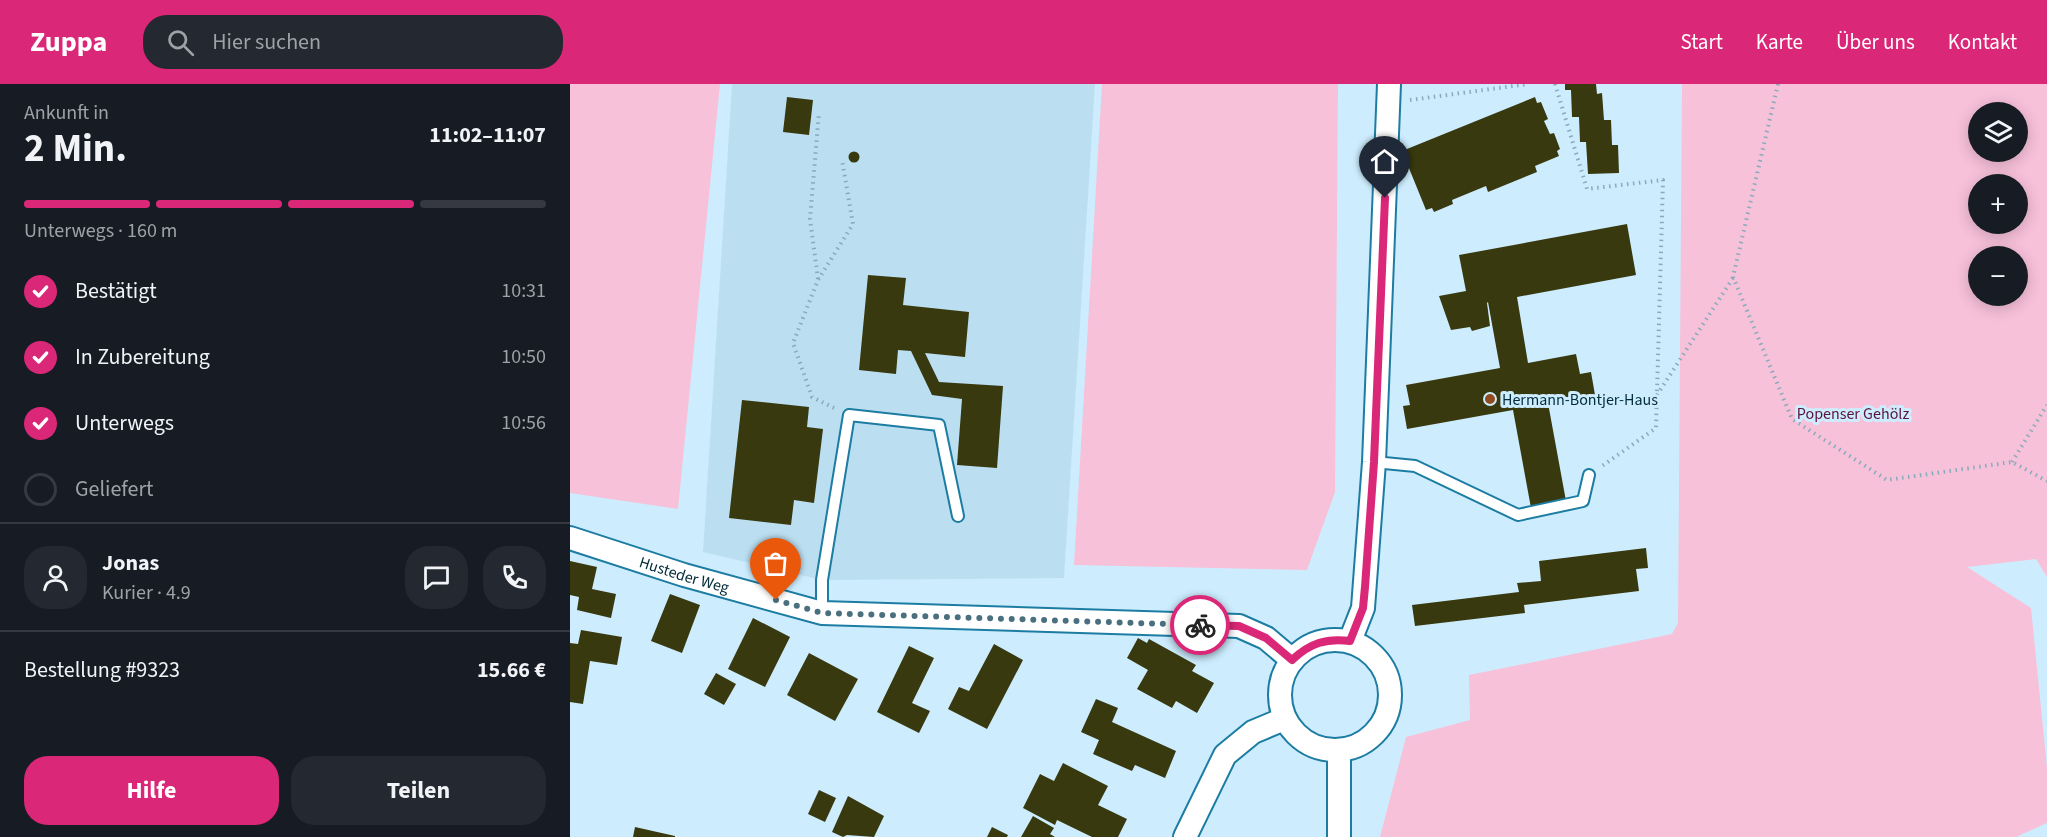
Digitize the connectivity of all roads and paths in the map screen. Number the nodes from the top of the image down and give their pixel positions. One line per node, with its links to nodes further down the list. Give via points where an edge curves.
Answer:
1 (1528, 84): 4 (path)
2 (1555, 84): 9 (path, via 1587,189 1663,180)
3 (1778, 84): 7 (path)
4 (1389, 93): 12 (street)
5 (819, 112): 8 (path, via 810,219)
6 (842, 160): 8 (path, via 853,225)
7 (1733, 277): 9 (path); 13 (path, via 1792,418 1887,480)
8 (818, 280): 11 (path, via 793,343 812,397)
9 (1656, 396): 14 (path, via 1656,428)
10 (2047, 405): 13 (path)
11 (849, 415): 16 (lane, via 939,425); 18 (lane, via 822,580)
12 (1374, 462): 14 (lane, via 1415,466 1518,515 1583,501); 19 (street, via 1363,608)
13 (2012, 462): 15 (path)
14 (1589, 475)
15 (2047, 481)
16 (958, 516)
17 (570, 538): 18 (street, Husteder Weg)
18 (822, 613): 20 (street, Husteder Weg, via 1239,626 1266,638)
19 (1350, 641): 20 (street, via 1318,642); 22 (street, via 1368,650 1381,664 1389,681 1390,700 1385,719 1374,735 1358,746)
20 (1292, 660): 21 (street, via 1280,688)
21 (1284, 719): 22 (street, via 1307,743); 23 (street, via 1253,732 1225,755)
22 (1339, 750): 24 (street)
23 (1185, 837)
24 (1339, 837)

